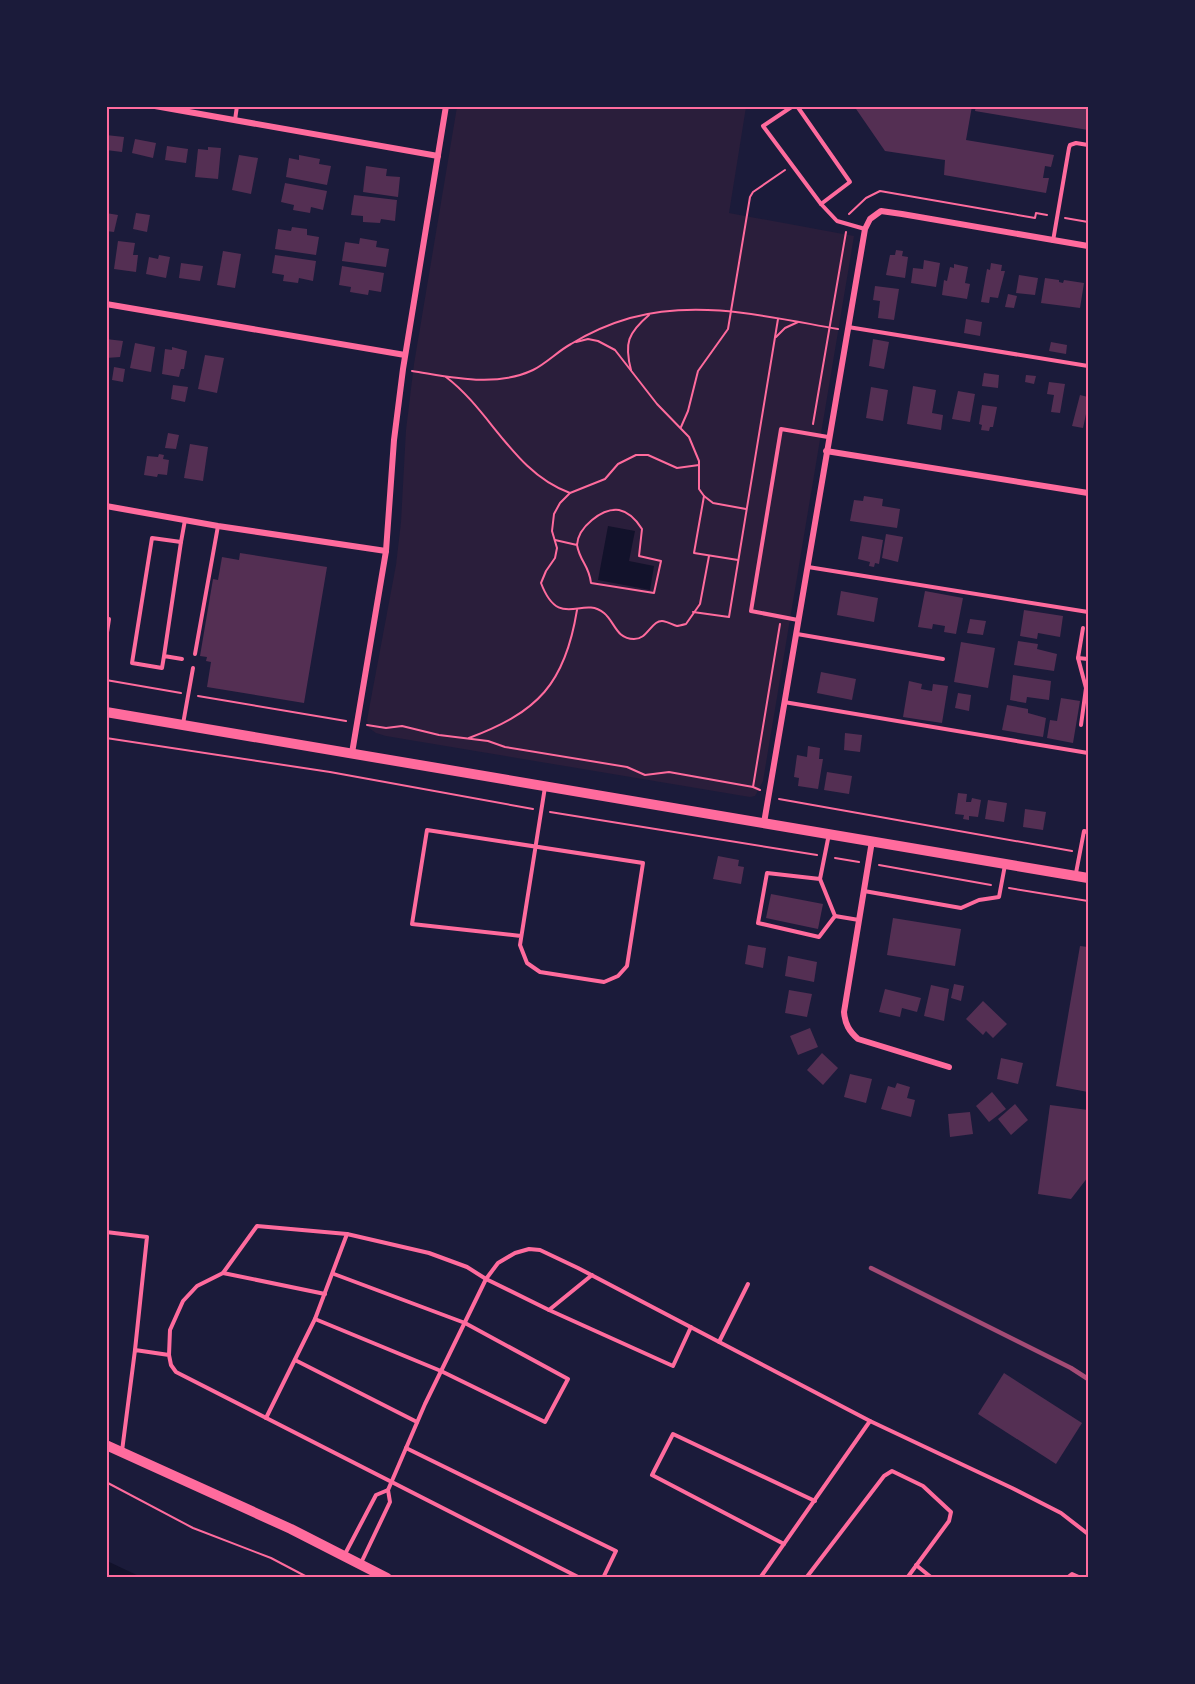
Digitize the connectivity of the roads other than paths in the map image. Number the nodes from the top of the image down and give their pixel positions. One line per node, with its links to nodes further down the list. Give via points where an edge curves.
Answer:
1 (155, 106): 5 (street)
2 (237, 106): 5 (lane)
3 (446, 106): 7 (street)
4 (795, 106): 8 (lane, via 850,182); 8 (lane, via 763,126)
5 (235, 120): 7 (street)
6 (1089, 145): 10 (lane, via 1070,145)
7 (438, 156): 14 (street)
8 (821, 204): 9 (lane, via 837,221)
9 (865, 229): 10 (street, via 881,211); 13 (street)
10 (1053, 241): 11 (street)
11 (1089, 246)
12 (106, 304): 14 (street)
13 (848, 329): 15 (lane); 16 (street)
14 (405, 355): 23 (street)
15 (1089, 366)
16 (828, 437): 17 (street); 27 (lane, via 781,429 751,611)
17 (826, 452): 18 (street); 24 (street)
18 (1089, 493)
19 (106, 506): 20 (street)
20 (185, 520): 21 (street); 22 (lane)
21 (218, 526): 23 (street); 31 (lane)
22 (182, 542): 32 (lane); 32 (lane, via 152,538 132,663 162,668)
23 (386, 551): 42 (street)
24 (807, 567): 25 (lane); 27 (street)
25 (1089, 612)
26 (109, 619): 30 (lane)
27 (798, 620): 29 (street)
28 (1083, 628): 33 (lane)
29 (796, 634): 35 (lane); 38 (street)
30 (106, 639)
31 (195, 654)
32 (164, 656): 34 (lane)
33 (1078, 658): 36 (lane); 41 (lane, via 1086,688)
34 (182, 659)
35 (943, 659)
36 (1089, 660)
37 (193, 668): 40 (lane)
38 (784, 702): 43 (lane); 45 (street)
39 (106, 712): 40 (street)
40 (183, 725): 42 (street)
41 (1081, 725)
42 (352, 753): 44 (street)
43 (1089, 753)
44 (545, 786): 45 (street); 49 (lane)
45 (764, 823): 47 (street)
46 (1089, 832): 51 (lane, via 1084,831)
47 (829, 834): 48 (street); 53 (lane)
48 (872, 841): 50 (street); 54 (street)
49 (535, 847): 57 (lane); 57 (lane, via 427,830 412,924); 57 (lane, via 643,863 627,966 618,976 604,982 540,972 526,963)
50 (1005, 864): 51 (street); 54 (lane, via 999,897 961,908)
51 (1075, 876): 52 (street)
52 (1089, 878)
53 (820, 879): 55 (lane); 55 (lane, via 767,873 758,923 819,937)
54 (864, 891): 56 (street)
55 (835, 916): 56 (lane)
56 (859, 920): 58 (street, via 844,1012 848,1028 858,1038)
57 (521, 936)
58 (949, 1067)
59 (106, 1232): 72 (lane, via 147,1237)
60 (347, 1234): 61 (lane, via 257,1226); 62 (lane); 64 (lane, via 429,1253 467,1267)
61 (223, 1273): 66 (lane); 73 (lane, via 196,1286 183,1301 170,1330)
62 (333, 1274): 66 (lane); 69 (lane)
63 (592, 1275): 64 (lane, via 540,1250 529,1249 498,1263); 67 (lane); 70 (lane)
64 (486, 1279): 67 (lane); 69 (lane)
65 (748, 1284): 71 (lane)
66 (325, 1294): 68 (lane)
67 (549, 1310): 70 (lane, via 673,1366)
68 (315, 1319): 74 (lane); 75 (lane)
69 (465, 1323): 75 (lane); 75 (lane, via 568,1379 545,1422)
70 (691, 1327): 71 (lane)
71 (719, 1342): 77 (lane)
72 (135, 1350): 73 (lane); 81 (lane)
73 (169, 1355): 76 (lane, via 176,1372)
74 (294, 1360): 76 (lane); 78 (lane)
75 (441, 1371): 78 (lane)
76 (266, 1418): 82 (lane)
77 (870, 1421): 84 (lane); 85 (lane, via 1061,1513)
78 (417, 1422): 80 (lane)
79 (106, 1445): 81 (street)
80 (406, 1448): 82 (lane); 92 (lane, via 616,1551)
81 (122, 1452): 87 (street)
82 (392, 1482): 83 (lane); 91 (lane)
83 (388, 1490): 87 (lane, via 376,1495); 88 (lane, via 390,1502)
84 (815, 1501): 86 (lane); 86 (lane, via 673,1434 652,1475)
85 (1089, 1534)
86 (784, 1544): 93 (lane)
87 (344, 1556): 88 (street)
88 (361, 1564): 90 (street)
89 (916, 1565): 94 (lane, via 949,1521 951,1512 923,1486 892,1471 884,1476); 95 (lane); 96 (lane)
90 (387, 1578)
91 (580, 1578)
92 (603, 1578)
93 (760, 1578)
94 (806, 1578)
95 (907, 1578)
96 (932, 1578)
97 (1067, 1578): 98 (lane, via 1072,1574)
98 (1081, 1578)

